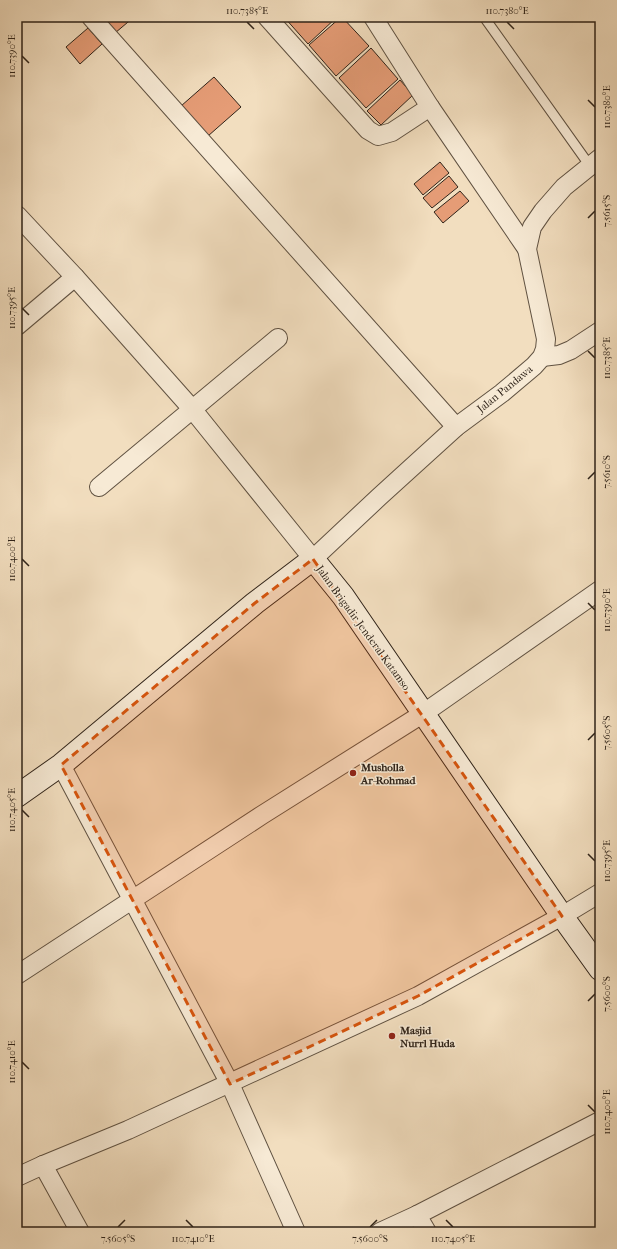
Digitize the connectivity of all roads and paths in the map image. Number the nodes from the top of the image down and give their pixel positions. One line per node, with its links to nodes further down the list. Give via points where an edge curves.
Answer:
1 (91, 17): 15 (street)
2 (267, 17): 5 (street, via 368,130 378,136 392,132)
3 (373, 17): 5 (street)
4 (484, 17): 6 (lane)
5 (430, 107): 8 (street)
6 (595, 162): 8 (street, Jalan Pandawa, via 564,187 543,211 532,227)
7 (17, 215): 9 (street)
8 (527, 249): 13 (street, Jalan Pandawa, via 546,340)
9 (75, 277): 10 (street); 14 (street)
10 (17, 326)
11 (600, 331): 13 (street, via 571,350 559,355)
12 (278, 338): 14 (street)
13 (542, 357): 15 (street, Jalan Pandawa, via 502,393)
14 (193, 410): 16 (street); 17 (street)
15 (456, 427): 17 (street, Jalan Pandawa)
16 (99, 487)
17 (314, 559): 19 (main road, Jalan Brigadir Jenderal Katamso, via 343,596); 20 (main road, Jalan Brigadir Jenderal Katamso, via 255,602)
18 (600, 590): 19 (street)
19 (424, 713): 23 (street, via 262,815); 24 (main road, Jalan Brigadir Jenderal Katamso)
20 (60, 765): 21 (main road, Jalan Brigadir Jenderal Katamso); 23 (street)
21 (17, 796)
22 (600, 894): 24 (street)
23 (133, 901): 26 (street); 27 (street)
24 (562, 916): 25 (main road, Jalan Brigadir Jenderal Katamso); 27 (street, via 418,996)
25 (600, 969)
26 (17, 975)
27 (230, 1084): 29 (street); 33 (street)
28 (600, 1121): 31 (street)
29 (43, 1165): 30 (street); 32 (street)
30 (17, 1177)
31 (417, 1214): 34 (street); 35 (street)
32 (80, 1232)
33 (296, 1232)
34 (380, 1232)
35 (427, 1232)

